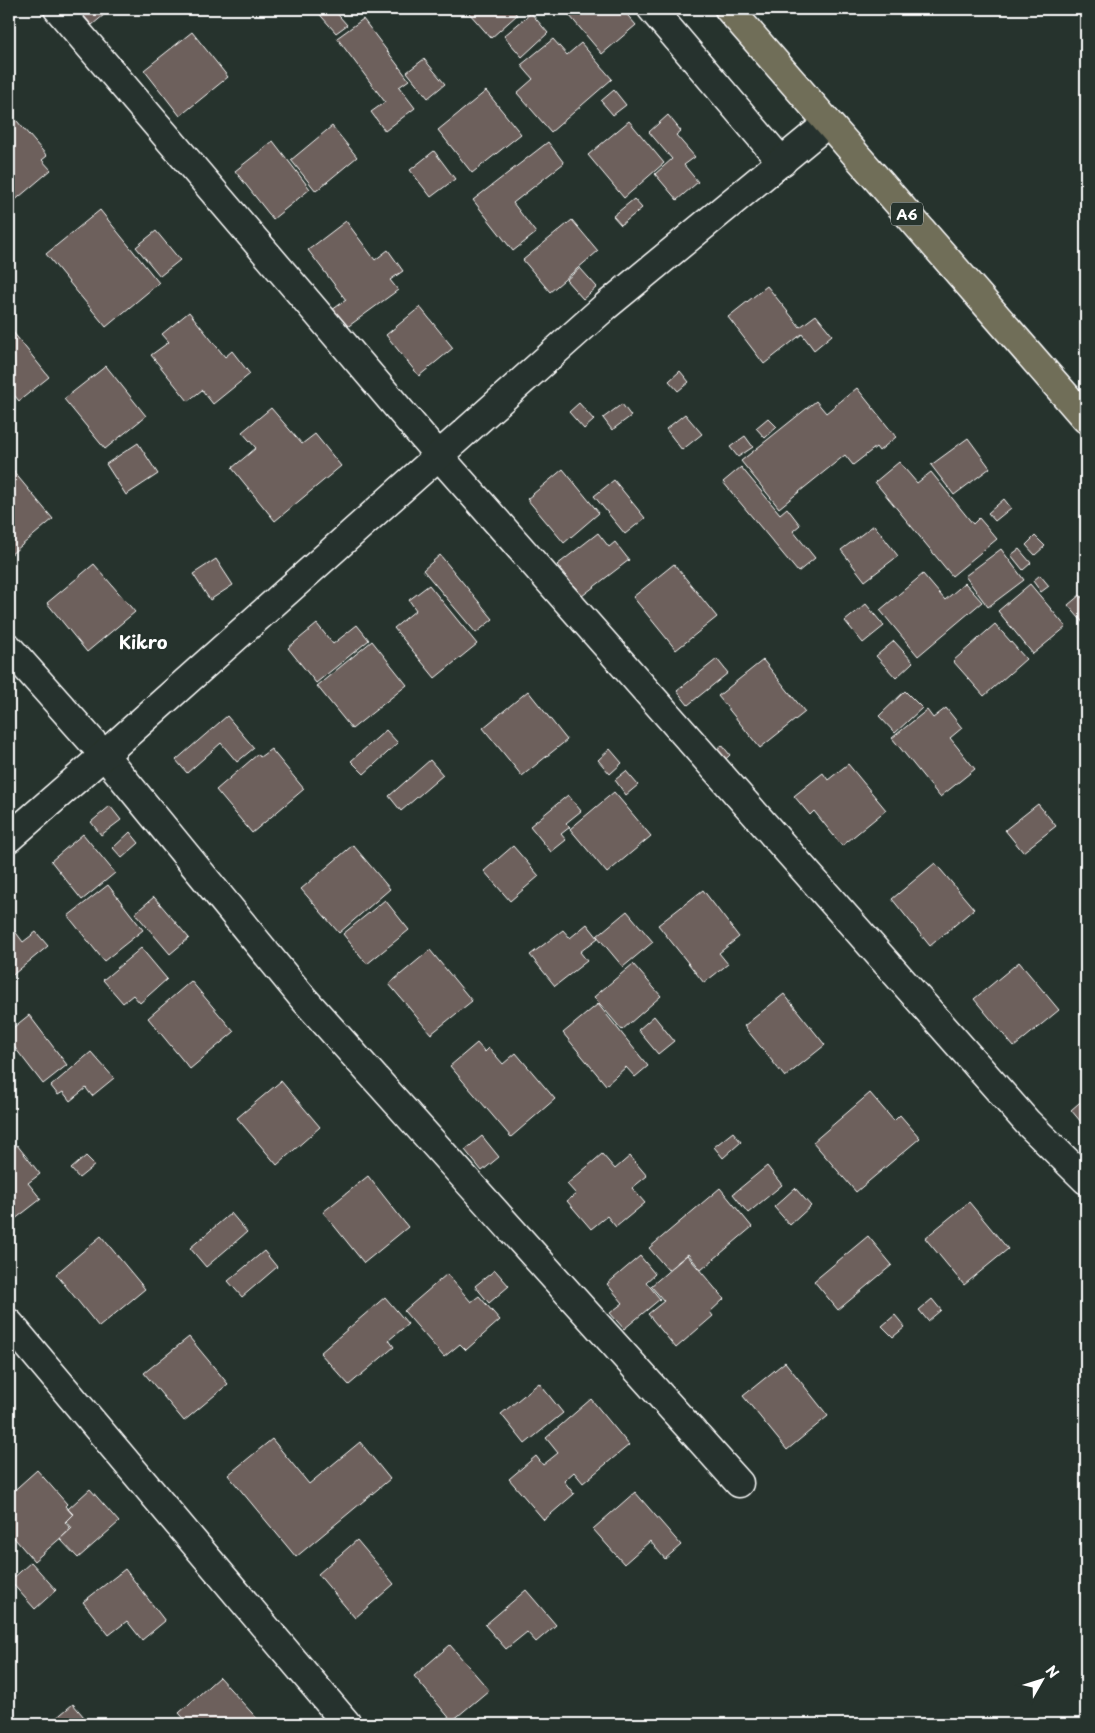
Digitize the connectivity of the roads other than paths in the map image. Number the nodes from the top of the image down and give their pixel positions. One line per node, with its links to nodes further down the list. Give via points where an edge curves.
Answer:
1 (58, 9): 7 (street)
2 (652, 9): 5 (street)
3 (729, 9): 4 (highway, A6)
4 (828, 123): 5 (street); 6 (highway, A6)
5 (782, 162): 7 (street, via 606,306)
6 (1086, 419)
7 (439, 456): 9 (street); 11 (street, via 1027,1122)
8 (9, 648): 9 (street)
9 (104, 755): 10 (street); 13 (street, via 303,998)
10 (9, 838)
11 (1086, 1180)
12 (9, 1323): 14 (street)
13 (739, 1483)
14 (347, 1724)

